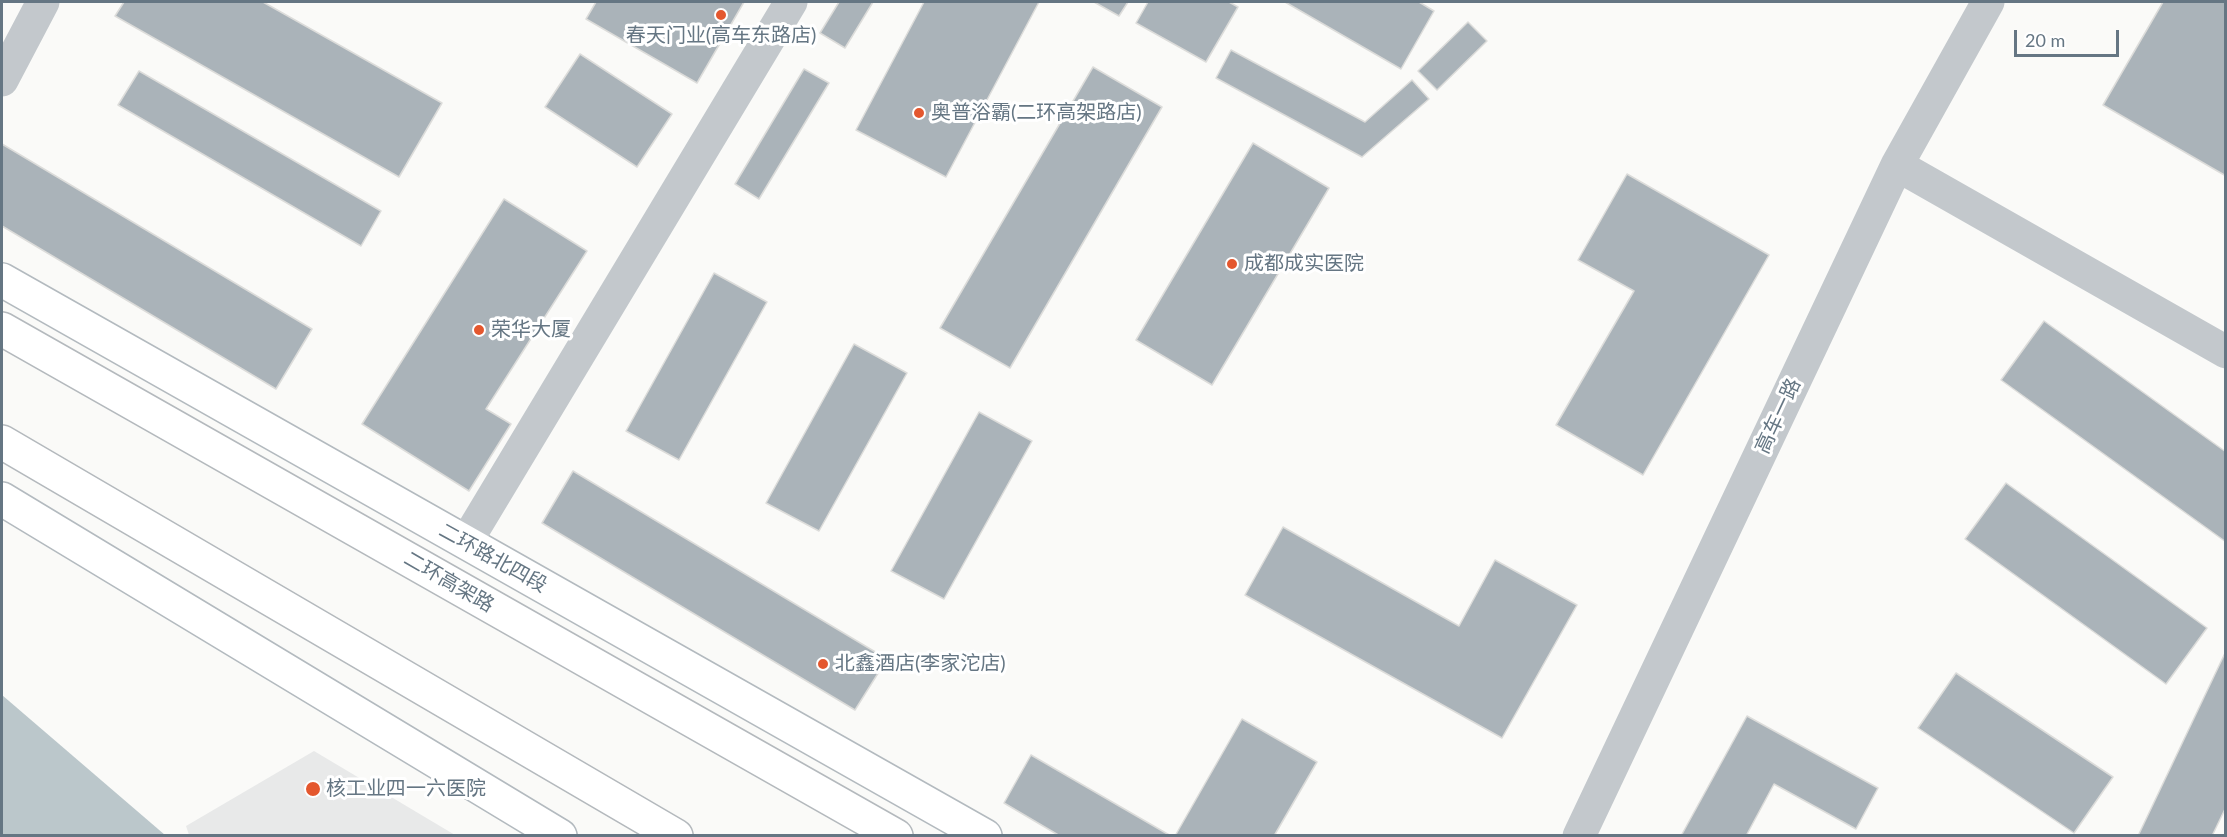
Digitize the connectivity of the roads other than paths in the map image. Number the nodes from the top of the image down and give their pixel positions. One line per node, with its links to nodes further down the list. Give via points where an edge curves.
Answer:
1 (43, 2): 4 (street)
2 (791, 2): 11 (street)
3 (1988, 2): 5 (street, 高车一路)
4 (2, 80)
5 (1898, 165): 8 (street); 16 (street, 高车一路)
6 (2, 280): 11 (main road, 二环路北四段)
7 (2, 329): 14 (main road, 二环高架路)
8 (2226, 352)
9 (2, 442): 13 (main road)
10 (2, 499): 12 (main road)
11 (466, 542): 15 (main road, 二环路北四段)
12 (560, 836)
13 (676, 836)
14 (896, 836)
15 (985, 836)
16 (1579, 836)

